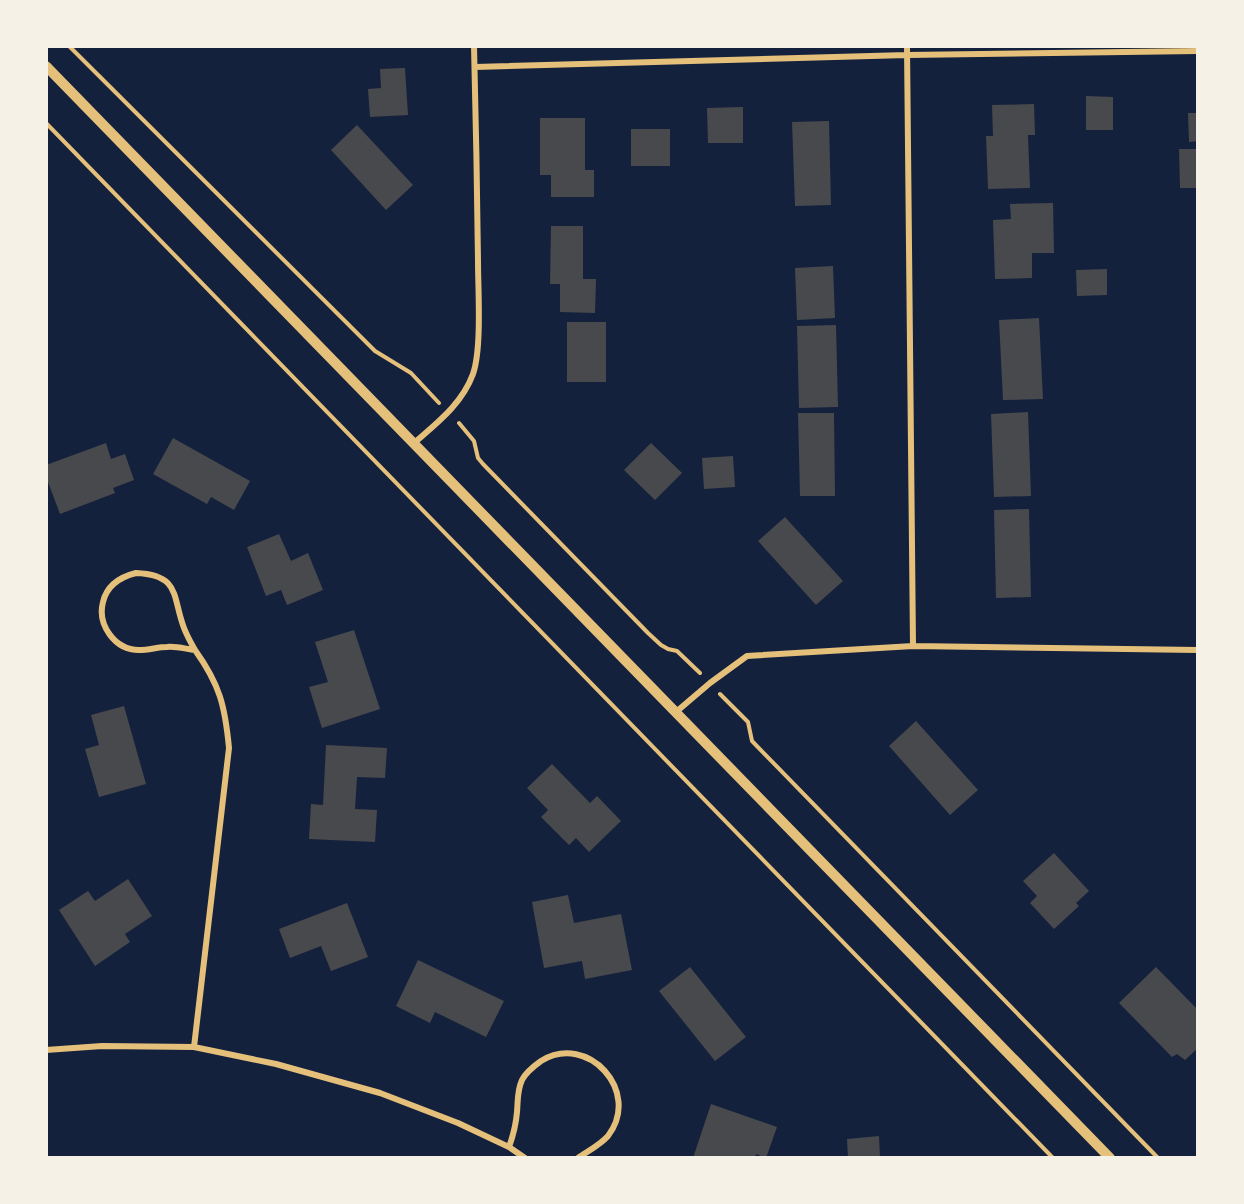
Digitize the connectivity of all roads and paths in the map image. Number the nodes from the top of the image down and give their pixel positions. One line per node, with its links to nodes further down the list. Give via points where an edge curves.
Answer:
1 (69, 46): 9 (path, via 375,351 411,373)
2 (474, 46): 7 (street)
3 (907, 46): 5 (street)
4 (1197, 51): 5 (street)
5 (907, 55): 7 (street); 11 (street)
6 (46, 66): 10 (street)
7 (475, 68): 9 (street, via 477,349 474,373)
8 (46, 123): 21 (path)
9 (448, 413): 10 (street); 14 (path, via 471,436 483,464 648,633 669,650 677,651)
10 (414, 443): 15 (street)
11 (913, 646): 13 (street); 14 (street, via 747,656)
12 (195, 650): 12 (street, via 169,646 138,650 115,641 102,619 101,607 112,584 136,573 161,578 177,598); 16 (street, via 221,696 229,748)
13 (1197, 650)
14 (710, 683): 15 (street); 23 (path, via 748,722 752,741)
15 (676, 712): 22 (street)
16 (194, 1047): 17 (street); 18 (street, via 276,1064 380,1093)
17 (46, 1050)
18 (509, 1147): 19 (street); 20 (street, via 517,1095 533,1066 564,1053 581,1055 609,1074 619,1105 608,1136)
19 (525, 1158)
20 (578, 1158)
21 (1053, 1158)
22 (1110, 1158)
23 (1158, 1158)

